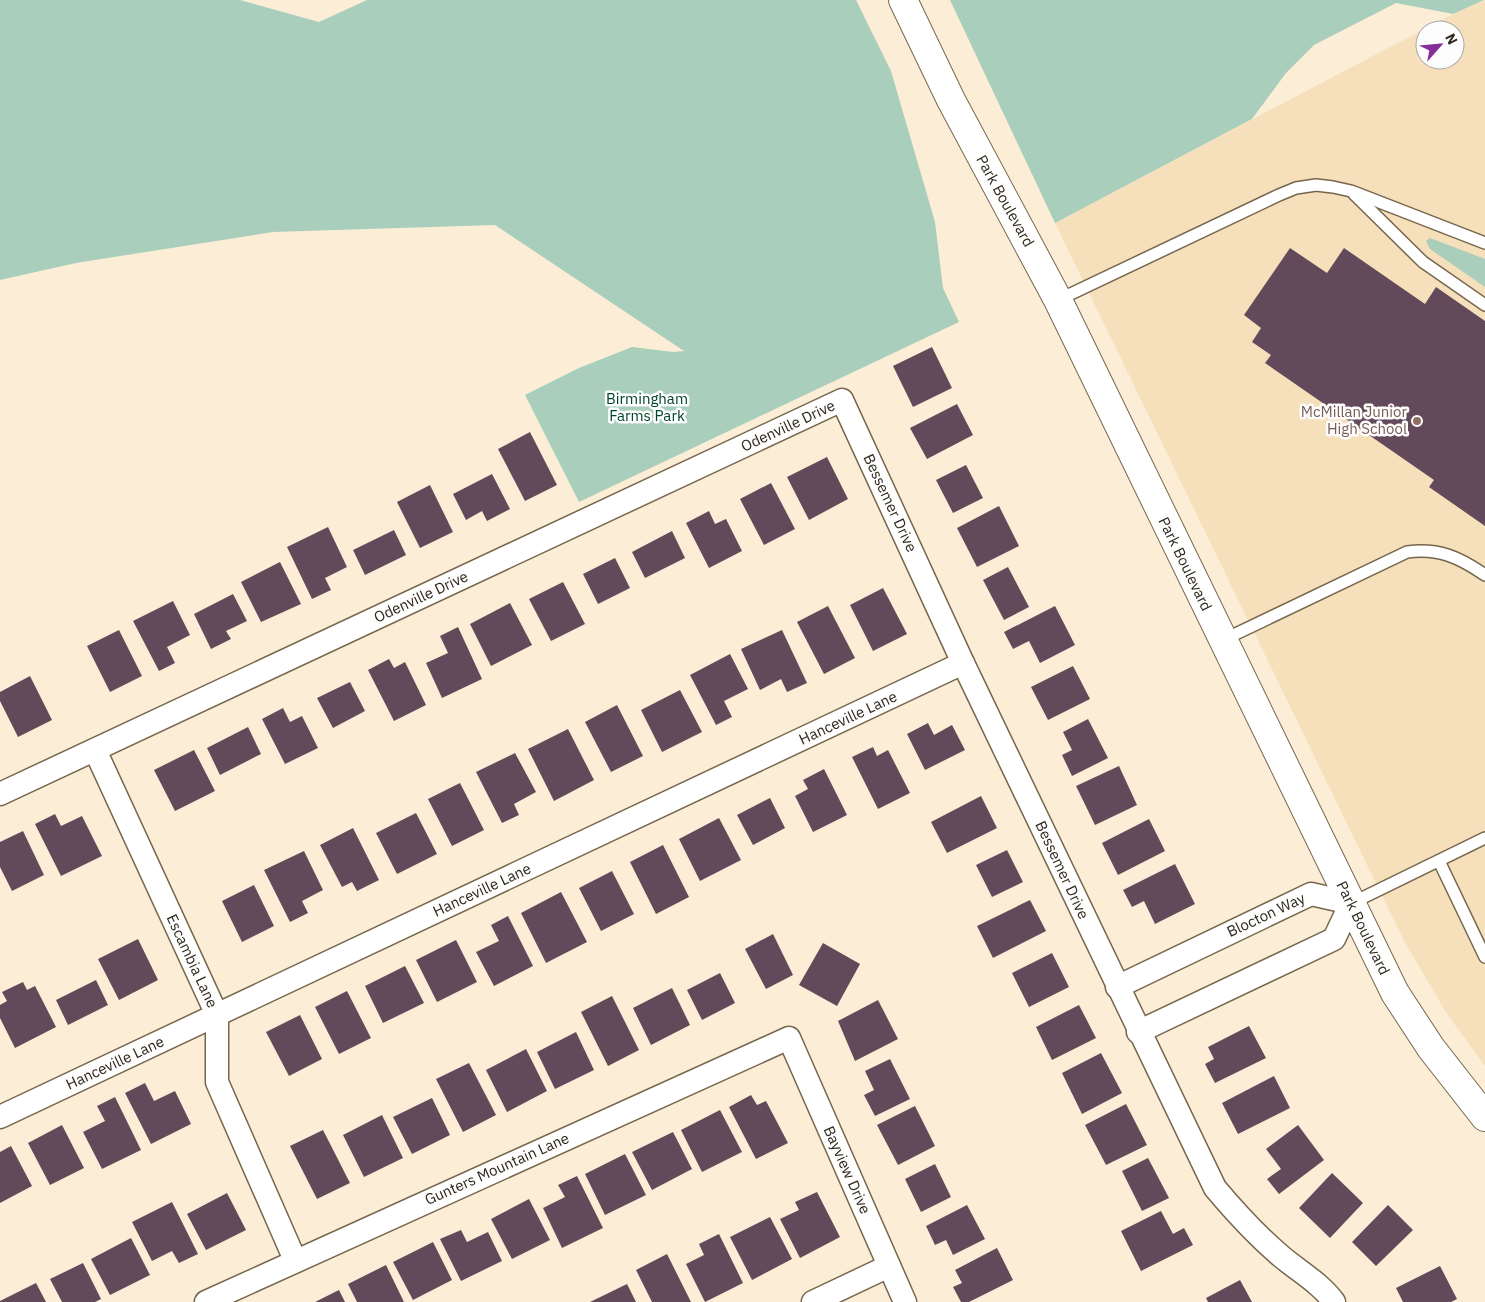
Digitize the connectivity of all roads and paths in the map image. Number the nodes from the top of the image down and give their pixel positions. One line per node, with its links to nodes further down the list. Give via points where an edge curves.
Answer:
1 (903, 0): 4 (main road, Park Boulevard, via 951,100)
2 (1351, 191): 3 (lane); 4 (lane, via 1316,185 1296,188); 5 (lane, via 1424,262)
3 (1485, 243)
4 (1058, 300): 8 (main road, Park Boulevard)
5 (1485, 305)
6 (842, 400): 9 (street, Bessemer Drive); 10 (street, Odenville Drive)
7 (1485, 575): 8 (lane, via 1444,552 1407,552)
8 (1222, 640): 14 (main road, Park Boulevard)
9 (964, 663): 16 (street, Bessemer Drive); 17 (street, Hanceville Lane)
10 (95, 750): 11 (street, Odenville Drive); 17 (street, Escambia Lane)
11 (0, 794)
12 (1485, 838): 13 (lane)
13 (1439, 861): 14 (lane); 15 (lane)
14 (1351, 904): 16 (street, Blocton Way, via 1311,894); 18 (street, via 1334,939); 20 (main road, Park Boulevard, via 1405,1010)
15 (1485, 957)
16 (1117, 987): 18 (street, Bessemer Drive)
17 (217, 1015): 21 (street, Hanceville Lane); 22 (street, Escambia Lane, via 217,1082)
18 (1138, 1032): 27 (street, Bessemer Drive, via 1215,1188 1246,1225 1324,1289)
19 (789, 1038): 22 (street, Gunters Mountain Lane); 23 (street, Bayview Drive)
20 (1485, 1116)
21 (0, 1117)
22 (295, 1260): 24 (street, Gunters Mountain Lane)
23 (889, 1266): 25 (street); 26 (street, Bayview Drive)
24 (206, 1302)
25 (813, 1302)
26 (905, 1302)
27 (1334, 1302)

